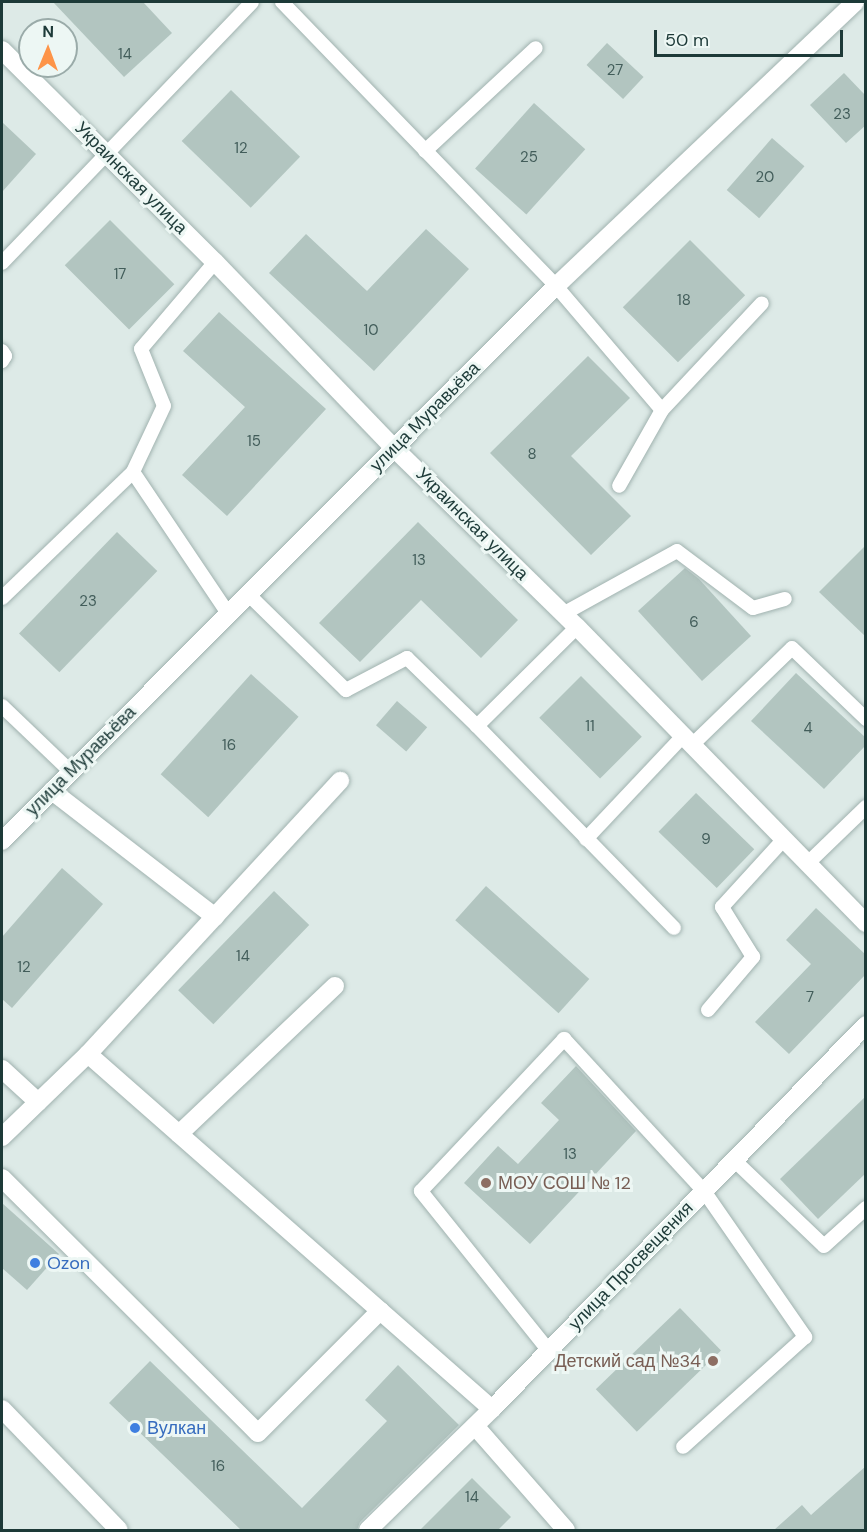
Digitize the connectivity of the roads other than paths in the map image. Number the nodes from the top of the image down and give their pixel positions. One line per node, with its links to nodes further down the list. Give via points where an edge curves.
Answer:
1 (252, 2): 7 (lane)
2 (282, 2): 6 (lane)
3 (855, 2): 10 (street, улица Муравьёва)
4 (536, 48): 6 (lane)
5 (2, 50): 7 (street, Украинская улица)
6 (426, 151): 10 (lane)
7 (107, 153): 8 (street, Украинская улица); 9 (lane)
8 (215, 262): 15 (street, Украинская улица); 16 (lane, via 141,349 164,406)
9 (2, 263)
10 (556, 286): 14 (lane); 15 (street, улица Муравьёва)
11 (762, 303): 14 (lane)
12 (2, 351): 13 (lane)
13 (2, 361)
14 (662, 410): 17 (lane)
15 (394, 448): 18 (street, улица Муравьёва); 21 (street, Украинская улица)
16 (133, 472): 19 (lane); 22 (lane)
17 (619, 486)
18 (249, 595): 22 (street, улица Муравьёва); 26 (lane, via 346,690 407,658)
19 (2, 598)
20 (785, 599): 21 (lane, via 753,608 677,551)
21 (563, 614): 23 (street, Украинская улица)
22 (229, 615): 28 (street, улица Муравьёва)
23 (577, 627): 26 (lane); 27 (street, Украинская улица)
24 (2, 706): 28 (lane)
25 (866, 719): 27 (lane, via 792,648)
26 (477, 726): 32 (lane)
27 (688, 740): 32 (lane); 33 (street, Украинская улица)
28 (71, 772): 30 (street, улица Муравьёва)
29 (340, 781): 36 (street)
30 (52, 791): 34 (street, улица Муравьёва); 36 (street)
31 (866, 807): 35 (lane)
32 (586, 838): 38 (lane)
33 (784, 839): 35 (street, Украинская улица); 40 (lane, via 722,907 753,957)
34 (2, 841)
35 (808, 863): 37 (street, Украинская улица)
36 (215, 917): 42 (street)
37 (866, 923)
38 (674, 928)
39 (335, 986): 45 (street)
40 (708, 1010)
41 (866, 1025): 47 (street, улица Просвещения)
42 (88, 1054): 44 (street); 45 (street)
43 (2, 1070): 44 (street)
44 (38, 1102): 46 (street)
45 (179, 1134): 51 (street)
46 (2, 1137)
47 (734, 1160): 49 (street, улица Просвещения); 50 (lane, via 824,1246)
48 (2, 1178): 51 (street, via 258,1433)
49 (704, 1191): 52 (street, улица Просвещения); 52 (lane, via 564,1039 421,1191); 56 (lane, via 805,1337)
50 (866, 1208)
51 (380, 1311): 54 (street)
52 (549, 1351): 54 (street, улица Просвещения)
53 (2, 1409): 58 (street)
54 (492, 1409): 55 (street, улица Просвещения)
55 (475, 1426): 57 (street); 59 (street, улица Просвещения)
56 (683, 1447)
57 (562, 1529)
58 (119, 1530)
59 (368, 1530)

